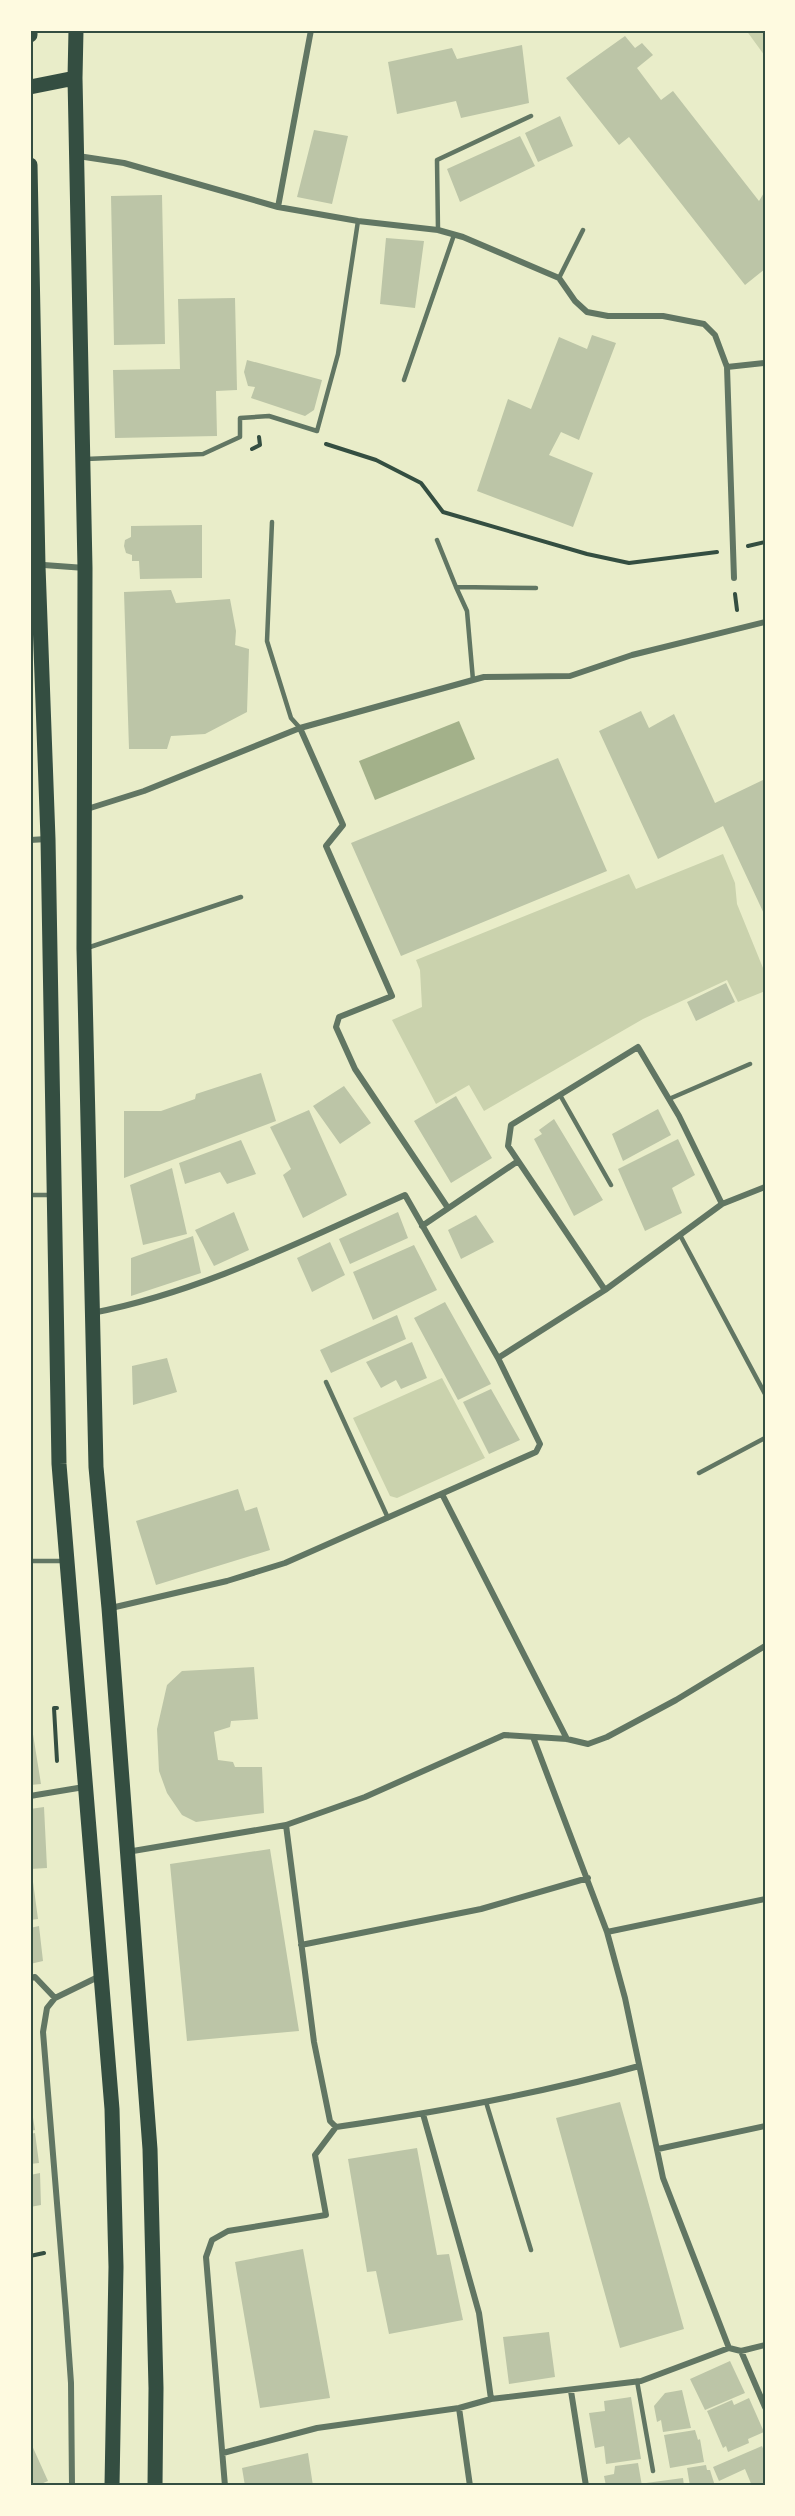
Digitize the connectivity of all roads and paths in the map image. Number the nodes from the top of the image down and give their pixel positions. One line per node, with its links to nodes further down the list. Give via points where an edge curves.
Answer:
1 (30, 30): 4 (main road)
2 (76, 30): 5 (main road)
3 (311, 30): 10 (street)
4 (30, 35)
5 (75, 78): 6 (main road); 8 (main road)
6 (30, 87)
7 (531, 116): 12 (lane, via 437,160)
8 (78, 156): 10 (street, via 123,163); 20 (main road)
9 (30, 165): 25 (main road)
10 (278, 207): 11 (street)
11 (358, 221): 12 (street); 20 (lane, via 338,354 317,431 269,416 240,418 240,436 204,454)
12 (438, 230): 14 (street)
13 (583, 230): 15 (lane)
14 (454, 235): 15 (street); 18 (lane)
15 (559, 278): 17 (street, via 587,312 663,316 704,324 715,335)
16 (765, 363): 17 (street)
17 (727, 367): 24 (street)
18 (404, 380)
19 (315, 441): 24 (path, via 376,460 421,483 443,512 587,554 629,563)
20 (84, 459): 26 (main road)
21 (272, 522): 33 (lane, via 267,641 291,718)
22 (437, 540): 28 (lane)
23 (765, 542): 24 (path)
24 (733, 550): 27 (street)
25 (34, 565): 26 (street); 35 (main road)
26 (86, 568): 34 (main road)
27 (734, 578): 31 (path)
28 (456, 587): 29 (lane); 32 (lane, via 467,611)
29 (536, 588)
30 (765, 622): 31 (street)
31 (738, 628): 32 (street, via 570,676)
32 (473, 680): 33 (street)
33 (300, 728): 34 (street, via 144,791); 48 (street, via 343,825 326,846 392,996 339,1017 336,1027 355,1069)
34 (83, 810): 38 (main road)
35 (48, 839): 36 (street); 46 (main road)
36 (30, 840)
37 (241, 897): 38 (lane)
38 (84, 949): 52 (main road)
39 (750, 1064): 41 (lane)
40 (560, 1095): 41 (street, via 638,1047); 42 (street, via 511,1125 508,1146); 43 (lane)
41 (669, 1099): 47 (street)
42 (518, 1161): 48 (street); 51 (street)
43 (611, 1185)
44 (765, 1187): 47 (street)
45 (30, 1195): 46 (lane)
46 (54, 1195): 61 (main road, via 59,1464)
47 (722, 1204): 50 (street)
48 (448, 1208): 49 (street)
49 (422, 1226): 52 (street, via 405,1195 224,1275); 53 (street)
50 (680, 1235): 51 (street); 55 (lane)
51 (605, 1290): 53 (street)
52 (92, 1313): 62 (main road, via 96,1467)
53 (498, 1358): 58 (street, via 540,1444 536,1452)
54 (326, 1382): 59 (lane)
55 (765, 1394)
56 (765, 1438): 57 (lane)
57 (699, 1473)
58 (442, 1494): 59 (street); 66 (street)
59 (388, 1518): 62 (street, via 285,1563 227,1581)
60 (30, 1560): 61 (lane)
61 (68, 1562): 68 (main road)
62 (109, 1608): 71 (main road)
63 (765, 1646): 66 (street, via 607,1737 588,1744)
64 (54, 1708): 67 (path)
65 (533, 1737): 66 (street); 70 (street, via 504,1735 365,1797); 72 (street)
66 (567, 1739)
67 (57, 1761)
68 (84, 1787): 69 (street); 76 (main road)
69 (30, 1796)
70 (286, 1825): 71 (street); 75 (street)
71 (127, 1852): 98 (main road, via 150,2149)
72 (588, 1878): 74 (street); 75 (street, via 481,1910)
73 (765, 1899): 74 (street)
74 (606, 1932): 79 (street)
75 (301, 1945): 83 (street, via 314,2042 330,2121)
76 (100, 1976): 78 (street); 97 (main road, via 111,2109 116,2267)
77 (30, 1978): 78 (street, via 35,1977)
78 (55, 1998): 96 (street, via 47,2008 43,2032 67,2325)
79 (639, 2066): 80 (street, via 560,2088); 84 (street)
80 (486, 2102): 81 (street); 85 (lane)
81 (423, 2114): 83 (street); 91 (street, via 479,2313)
82 (765, 2126): 84 (street)
83 (336, 2127): 94 (street, via 315,2155 326,2215 228,2232 212,2240 208,2248)
84 (658, 2149): 87 (street, via 663,2178)
85 (531, 2250)
86 (765, 2345): 88 (street)
87 (729, 2348): 88 (street); 89 (street)
88 (741, 2351): 92 (street)
89 (637, 2381): 90 (street); 95 (lane)
90 (571, 2391): 91 (street); 101 (street)
91 (490, 2400): 93 (street)
92 (765, 2407)
93 (459, 2408): 94 (street, via 317,2428); 100 (street)
94 (223, 2453): 99 (street)
95 (653, 2471)
96 (72, 2486)
97 (112, 2486)
98 (155, 2486)
99 (225, 2486)
100 (471, 2486)
101 (586, 2486)

